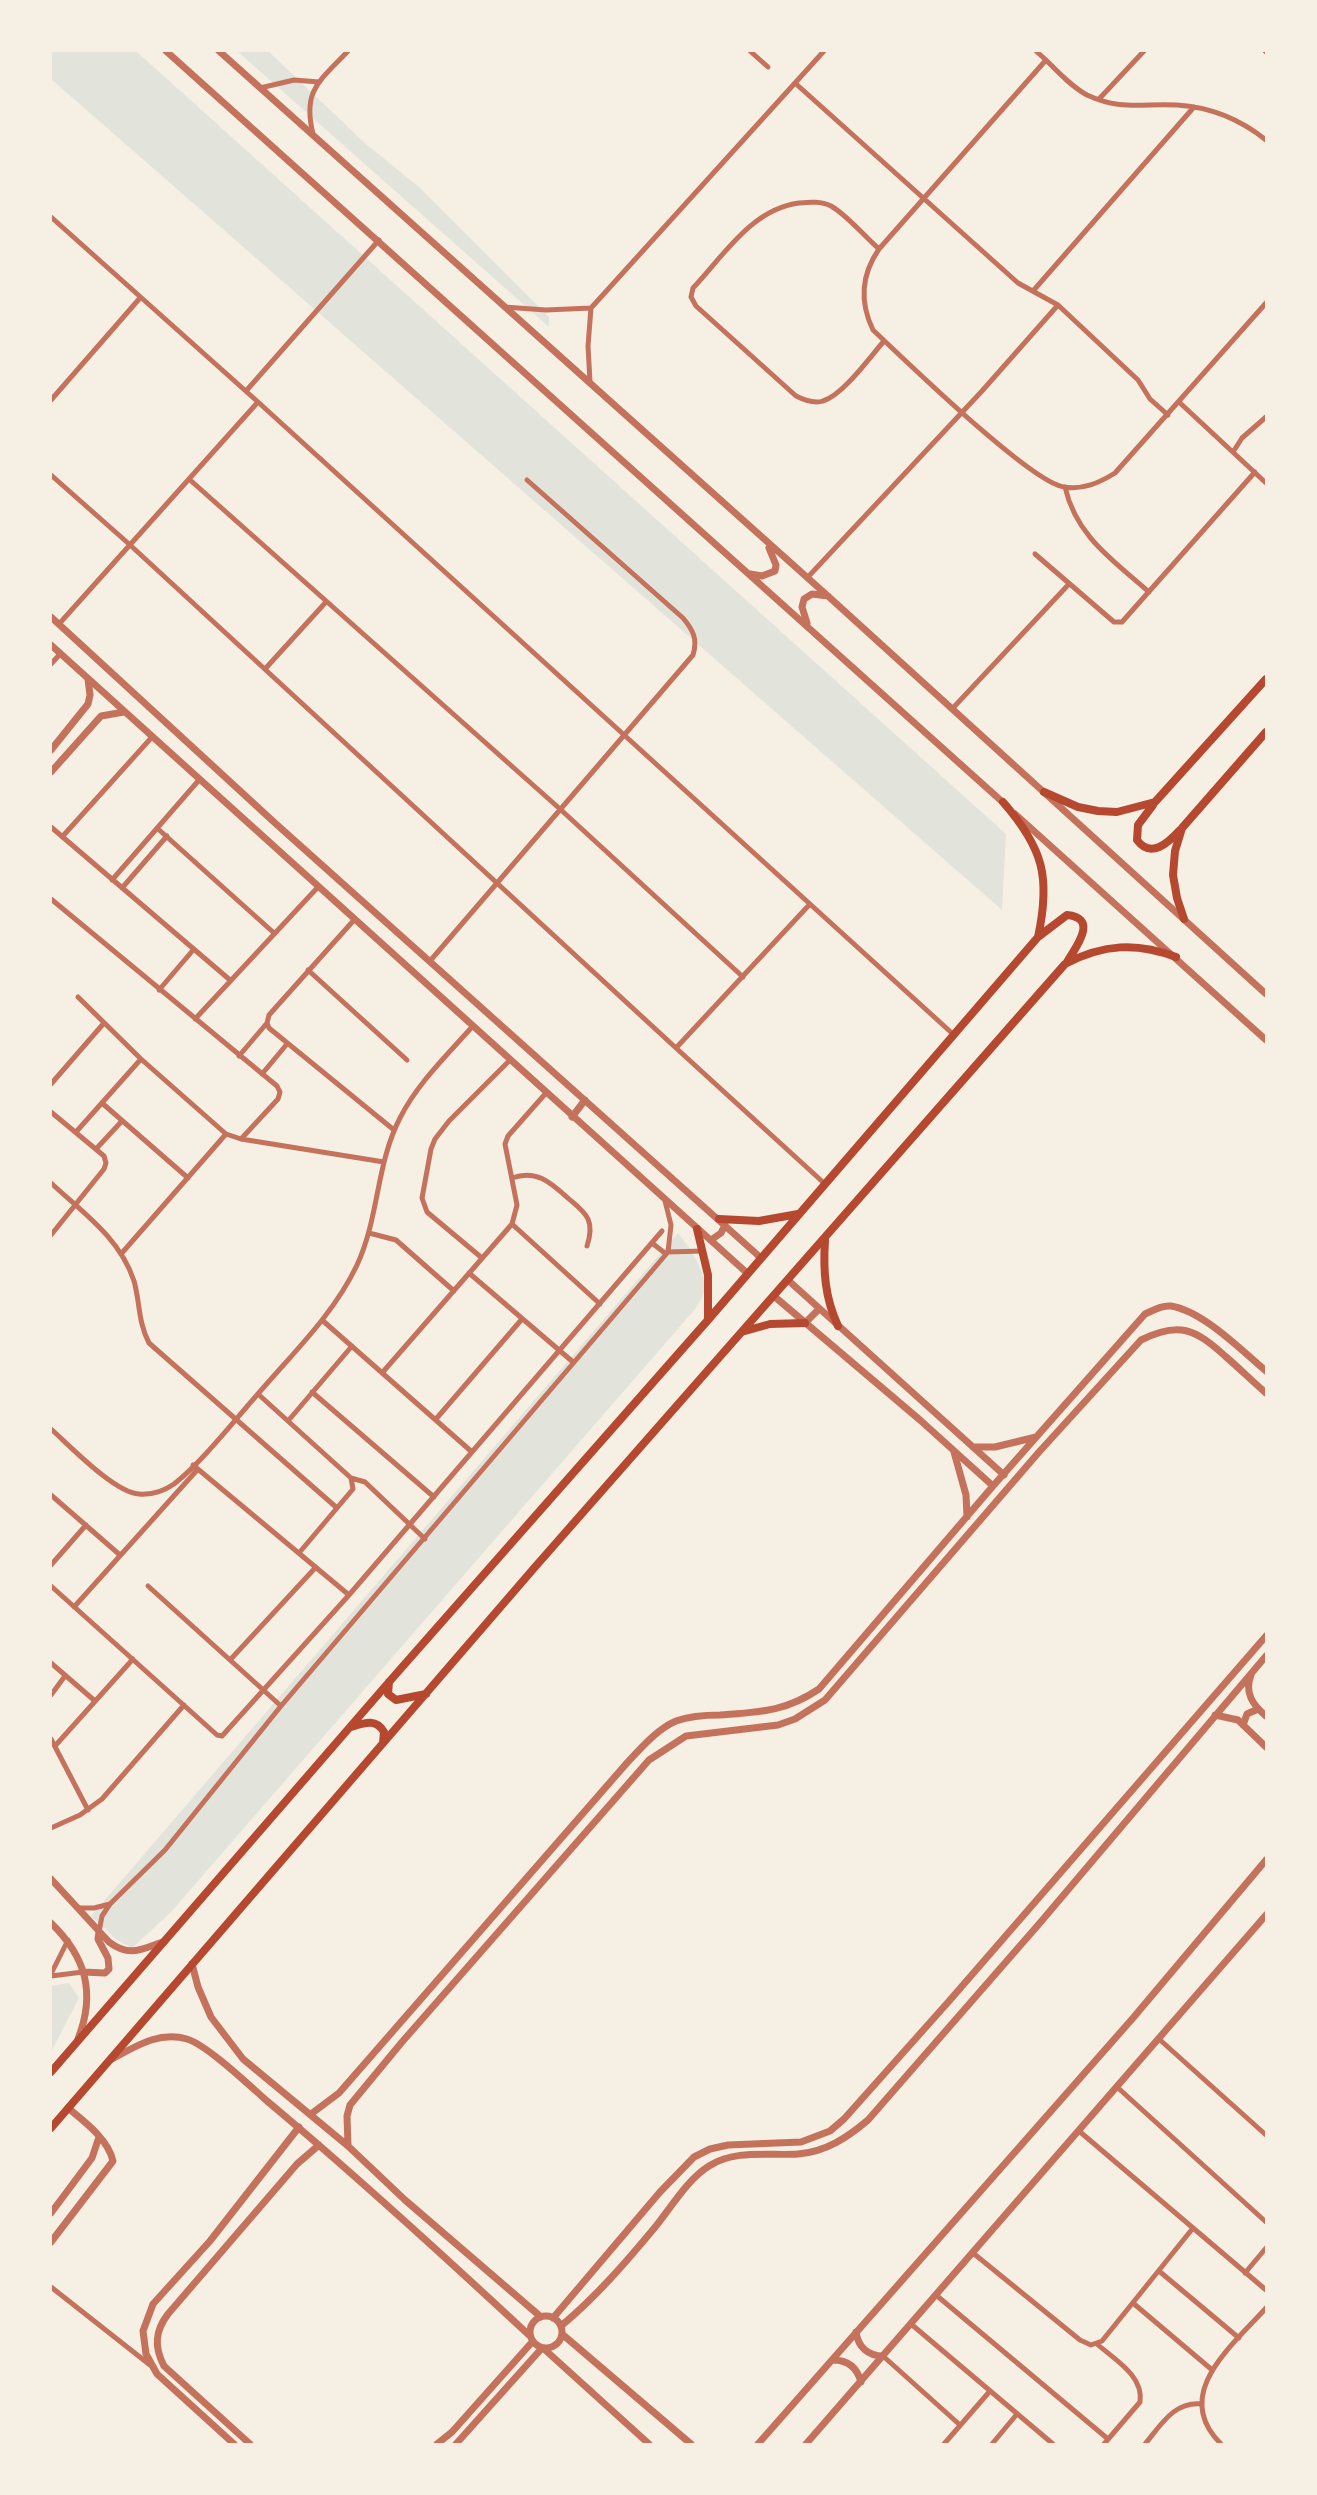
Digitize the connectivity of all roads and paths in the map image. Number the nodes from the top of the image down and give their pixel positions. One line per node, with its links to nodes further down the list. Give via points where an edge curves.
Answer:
1 (166, 51): 19 (street)
2 (219, 51): 12 (street)
3 (348, 51): 10 (street)
4 (750, 51): 9 (street)
5 (824, 51): 11 (street)
6 (1036, 51): 8 (street)
7 (1144, 51): 13 (street)
8 (1046, 60): 13 (street, via 1084,94); 17 (street)
9 (768, 68)
10 (320, 82): 12 (street, via 294,80); 15 (street, via 309,100)
11 (795, 83): 17 (street); 26 (street)
12 (260, 88): 15 (street)
13 (1099, 99): 14 (street, via 1130,107)
14 (1194, 107): 16 (street, via 1231,119); 21 (street)
15 (313, 134): 25 (street)
16 (1266, 140)
17 (923, 200): 20 (street); 21 (street, via 1018,283)
18 (51, 217): 22 (street)
19 (379, 240): 29 (street); 46 (street)
20 (879, 249): 27 (street, via 866,274 863,301 873,330); 27 (street, via 832,207 809,202 786,205 756,220 693,288 691,297 796,396 809,402 824,401 837,393)
21 (1033, 290): 24 (street)
22 (140, 298): 29 (street); 30 (street)
23 (1266, 303): 32 (street)
24 (1058, 305): 33 (street); 34 (street, via 1138,380)
25 (504, 307): 26 (street); 28 (street)
26 (591, 308): 28 (street)
27 (884, 341): 33 (street)
28 (590, 385): 43 (street)
29 (246, 391): 31 (street)
30 (51, 400)
31 (258, 402): 39 (street); 66 (street)
32 (1179, 402): 34 (street); 36 (street)
33 (963, 411): 42 (street, via 1050,484); 47 (street)
34 (1168, 415): 42 (street, via 1115,473 1100,482)
35 (1266, 417): 36 (street)
36 (1233, 452): 37 (street)
37 (1255, 472): 41 (street); 49 (street)
38 (51, 475): 44 (street)
39 (189, 479): 44 (street); 51 (street)
40 (527, 480): 66 (street, via 683,618 695,637 692,655)
41 (1266, 483)
42 (1065, 488): 49 (street, via 1083,531)
43 (765, 541): 46 (street, via 776,568 762,576); 47 (street)
44 (129, 544): 53 (street); 58 (street)
45 (1035, 554): 48 (street)
46 (750, 574): 54 (street)
47 (807, 578): 50 (street)
48 (1069, 584): 49 (street, via 1118,623); 61 (street)
49 (1149, 592)
50 (829, 597): 54 (street, via 812,594 804,599); 61 (street)
51 (326, 602): 58 (street); 74 (street)
52 (51, 617): 53 (street)
53 (59, 624): 75 (street)
54 (808, 625): 72 (street)
55 (51, 645): 56 (street)
56 (61, 653): 57 (street); 59 (street)
57 (51, 664)
58 (265, 669): 83 (street)
59 (88, 678): 62 (street, via 90,695); 63 (street)
60 (1266, 679): 73 (main road)
61 (952, 709): 71 (street)
62 (84, 712): 64 (street); 68 (street)
63 (124, 712): 64 (street, via 108,713); 67 (street)
64 (95, 721): 69 (street)
65 (1266, 732): 78 (main road)
66 (625, 735): 74 (street); 87 (street)
67 (152, 737): 70 (street); 80 (street)
68 (51, 750)
69 (51, 772)
70 (199, 780): 77 (street); 81 (street)
71 (1044, 792): 73 (main road, via 1098,811 1117,812); 88 (street)
72 (1003, 802): 91 (main road, via 1023,825 1044,878 1045,907); 93 (street)
73 (1155, 802): 78 (main road, via 1138,825 1141,845 1154,850)
74 (560, 809): 83 (street); 97 (street)
75 (275, 823): 81 (street); 94 (street)
76 (51, 827): 80 (street)
77 (157, 828): 79 (street); 82 (street)
78 (1182, 828): 88 (main road, via 1173,875)
79 (167, 836): 85 (street); 90 (street)
80 (62, 837): 82 (street)
81 (263, 837): 84 (street)
82 (112, 880): 85 (street)
83 (496, 882): 94 (street); 109 (street)
84 (318, 887): 89 (street); 90 (street)
85 (122, 888): 92 (street)
86 (51, 900): 99 (street)
87 (810, 904): 97 (street); 106 (street)
88 (1184, 919): 100 (street)
89 (354, 920): 96 (street); 105 (street)
90 (274, 933): 98 (street)
91 (1038, 937): 95 (main road, via 1067,915 1080,920 1084,934); 106 (main road)
92 (194, 949): 98 (street); 99 (street)
93 (1176, 957): 95 (main road, via 1119,946); 107 (street)
94 (430, 961): 117 (street)
95 (1065, 964): 141 (main road)
96 (309, 970): 104 (street, via 269,1014); 112 (street)
97 (743, 977): 109 (street)
98 (230, 980): 102 (street)
99 (159, 990): 102 (street)
100 (1266, 994)
101 (78, 997): 103 (street)
102 (195, 1019): 110 (street)
103 (104, 1023): 111 (street); 115 (street)
104 (267, 1023): 108 (street); 110 (street)
105 (472, 1027): 113 (street); 122 (street, via 417,1090)
106 (954, 1035): 131 (main road)
107 (1266, 1040)
108 (287, 1044): 114 (street); 122 (street)
109 (676, 1048): 131 (street)
110 (239, 1056): 114 (street)
111 (141, 1059): 118 (street); 124 (street)
112 (407, 1059)
113 (510, 1060): 116 (street); 148 (street, via 441,1129 430,1149 422,1198 427,1212)
114 (262, 1074): 125 (street, via 277,1086 279,1097)
115 (51, 1084)
116 (546, 1093): 120 (street); 129 (street, via 508,1136 505,1144)
117 (585, 1100): 120 (street); 135 (street)
118 (102, 1103): 121 (street); 123 (street)
119 (51, 1112): 123 (street)
120 (572, 1117): 132 (street)
121 (122, 1121): 126 (street); 128 (street)
122 (394, 1130): 127 (street)
123 (76, 1132): 126 (street)
124 (226, 1134): 125 (street); 128 (street)
125 (241, 1139): 127 (street)
126 (96, 1149): 133 (street, via 104,1156 104,1169)
127 (384, 1162): 139 (street)
128 (188, 1178): 147 (street)
129 (512, 1178): 136 (street, via 517,1205); 144 (street, via 541,1176 582,1210 591,1227)
130 (51, 1183): 133 (street)
131 (825, 1184): 134 (main road)
132 (665, 1201): 137 (street); 146 (street, via 671,1225)
133 (75, 1205): 140 (street); 147 (street, via 101,1227)
134 (799, 1214): 135 (main road); 149 (main road)
135 (722, 1222): 142 (street, via 718,1236); 149 (street)
136 (512, 1224): 148 (street); 155 (street)
137 (697, 1229): 142 (street); 145 (main road)
138 (662, 1231): 143 (street)
139 (369, 1233): 153 (street, via 396,1240); 158 (street, via 342,1293)
140 (51, 1235)
141 (825, 1239): 152 (main road); 161 (main road, via 826,1290)
142 (711, 1240): 151 (street)
143 (652, 1243): 146 (street); 155 (street)
144 (587, 1246)
145 (704, 1251): 146 (street); 159 (main road)
146 (667, 1253): 165 (street)
147 (121, 1254): 172 (street, via 135,1284 140,1322 149,1343)
148 (482, 1258): 150 (street)
149 (761, 1258): 151 (main road)
150 (469, 1273): 153 (street); 157 (street)
151 (747, 1273): 159 (main road)
152 (789, 1281): 154 (main road); 156 (street)
153 (454, 1291): 167 (street)
154 (775, 1297): 160 (street); 162 (main road)
155 (600, 1304): 164 (street)
156 (819, 1308): 160 (street); 161 (street)
157 (522, 1319): 164 (street); 173 (street)
158 (322, 1320): 163 (street); 171 (street)
159 (708, 1320): 206 (main road)
160 (805, 1323): 162 (main road, via 770,1324); 179 (street)
161 (838, 1326): 177 (street)
162 (742, 1332): 209 (main road)
163 (352, 1346): 167 (street); 169 (street)
164 (559, 1350): 165 (street); 178 (street)
165 (573, 1362): 190 (street)
166 (1266, 1371): 168 (street); 176 (street, via 1187,1311 1160,1307 1146,1314)
167 (382, 1373): 173 (street)
168 (1255, 1383): 170 (street); 230 (street, via 1203,1337 1188,1331 1156,1332 1141,1340 825,1700 778,1725 707,1732 667,1746 634,1775)
169 (312, 1392): 174 (street); 185 (street)
170 (1266, 1393)
171 (258, 1394): 172 (street); 174 (street)
172 (236, 1419): 180 (street); 186 (street)
173 (436, 1419): 178 (street)
174 (288, 1421): 182 (street)
175 (51, 1429): 180 (street, via 130,1493 163,1490)
176 (1036, 1437): 177 (street, via 1016,1444); 181 (street)
177 (973, 1447): 181 (street)
178 (472, 1451): 185 (street)
179 (954, 1452): 183 (street); 187 (street, via 966,1494)
180 (196, 1467): 191 (street); 192 (street)
181 (1003, 1475): 183 (street)
182 (351, 1478): 186 (street, via 353,1489); 188 (street, via 365,1482)
183 (993, 1486): 187 (street)
184 (51, 1495): 189 (street)
185 (434, 1497): 188 (street)
186 (337, 1508): 191 (street)
187 (967, 1517): 228 (street, via 819,1689 783,1708 696,1716 660,1731)
188 (410, 1524): 190 (street); 197 (street)
189 (86, 1525): 192 (street); 193 (street)
190 (425, 1539): 212 (street)
191 (299, 1553): 194 (street)
192 (120, 1555): 198 (street)
193 (51, 1565)
194 (316, 1567): 197 (street); 202 (street)
195 (51, 1586): 198 (street)
196 (149, 1586): 202 (street)
197 (349, 1595): 207 (street)
198 (74, 1607): 201 (street)
199 (1266, 1636): 238 (street)
200 (1266, 1656): 204 (street)
201 (132, 1659): 210 (street); 211 (street)
202 (230, 1660): 207 (street)
203 (51, 1663): 205 (street)
204 (1253, 1671): 213 (street, via 1248,1692); 214 (street)
205 (65, 1676): 208 (street); 210 (street)
206 (389, 1682): 209 (main road, via 388,1693 396,1700); 217 (main road)
207 (264, 1690): 211 (street, via 222,1736); 212 (street)
208 (51, 1695)
209 (426, 1695): 219 (main road)
210 (95, 1701): 220 (street)
211 (184, 1704): 222 (street, via 109,1793)
212 (281, 1706): 226 (street, via 165,1850)
213 (1258, 1709): 215 (street); 216 (street, via 1247,1714)
214 (1215, 1715): 216 (street); 239 (street)
215 (1266, 1716)
216 (1243, 1725): 221 (street)
217 (350, 1727): 219 (main road, via 377,1723 384,1732); 234 (main road)
218 (51, 1739): 220 (street)
219 (383, 1743): 235 (main road)
220 (55, 1746): 222 (street)
221 (1266, 1746)
222 (88, 1811): 223 (street)
223 (51, 1828)
224 (1266, 1860): 283 (street)
225 (51, 1879): 227 (street)
226 (110, 1904): 227 (street); 232 (street)
227 (76, 1907): 232 (street)
228 (500, 1910): 230 (street); 250 (street, via 339,2093)
229 (1266, 1915): 241 (street)
230 (512, 1920): 257 (street, via 350,2105)
231 (51, 1923): 233 (street)
232 (99, 1933): 234 (street, via 129,1952); 236 (street, via 109,1969 105,1973)
233 (68, 1940): 236 (street); 237 (street)
234 (166, 1941): 240 (main road)
235 (192, 1964): 243 (main road); 246 (street, via 216,2024 243,2059)
236 (83, 1972): 237 (street); 240 (street, via 87,2017)
237 (51, 1975)
238 (932, 2021): 239 (street, via 936,2029); 242 (street)
239 (944, 2031): 245 (street)
240 (78, 2039): 244 (main road)
241 (1159, 2039): 247 (street); 254 (street)
242 (898, 2059): 245 (street, via 906,2063); 258 (street, via 830,2131 801,2142 710,2149 694,2157)
243 (108, 2061): 248 (street, via 145,2041 174,2036 224,2064); 249 (main road)
244 (51, 2072)
245 (909, 2072): 260 (street, via 848,2137 800,2154 725,2159 692,2181)
246 (276, 2086): 248 (street); 250 (street)
247 (1117, 2088): 253 (street); 263 (street)
248 (265, 2099): 251 (street)
249 (68, 2108): 252 (main road); 255 (street)
250 (311, 2114): 257 (street)
251 (299, 2127): 256 (street); 269 (street)
252 (51, 2128)
253 (1079, 2131): 264 (street); 267 (street)
254 (1265, 2132)
255 (99, 2137): 262 (street, via 92,2158); 265 (street, via 113,2161)
256 (319, 2145): 261 (street); 271 (street, via 297,2164)
257 (348, 2146): 259 (street)
258 (660, 2192): 260 (street); 273 (street)
259 (405, 2200): 261 (street); 279 (street)
260 (674, 2204): 276 (street)
261 (395, 2211): 285 (street)
262 (51, 2213)
263 (1266, 2222)
264 (1193, 2228): 268 (street); 270 (street)
265 (51, 2242)
266 (1266, 2248): 270 (street)
267 (973, 2253): 275 (street); 286 (street, via 1085,2344)
268 (1159, 2271): 277 (street); 284 (street)
269 (181, 2273): 271 (street); 290 (street, via 153,2304 147,2318 143,2331)
270 (1245, 2273): 274 (street)
271 (194, 2284): 301 (street, via 162,2322 157,2339 159,2357)
272 (51, 2287): 290 (street)
273 (578, 2290): 276 (street); 280 (street)
274 (1266, 2290)
275 (936, 2295): 281 (street); 299 (street)
276 (592, 2298): 282 (street)
277 (1133, 2304): 286 (street); 291 (street)
278 (1266, 2309): 284 (street)
279 (541, 2316): 280 (street); 285 (street, via 532,2323)
280 (553, 2318): 282 (street)
281 (911, 2324): 288 (street); 295 (street)
282 (561, 2330): 287 (street, via 556,2344); 305 (street)
283 (856, 2332): 288 (street, via 864,2350); 289 (street)
284 (1239, 2338): 291 (street)
285 (531, 2339): 287 (street); 292 (street)
286 (1097, 2344): 299 (street, via 1137,2380 1141,2395)
287 (542, 2348): 294 (street); 304 (street)
288 (883, 2356): 293 (street); 298 (street)
289 (833, 2360): 293 (street, via 851,2365); 306 (street)
290 (150, 2365): 300 (street)
291 (1212, 2369): 296 (street)
292 (503, 2375): 294 (street); 302 (street)
293 (861, 2382): 307 (street)
294 (511, 2383): 303 (street)
295 (990, 2391): 297 (street); 298 (street)
296 (1202, 2404): 311 (street, via 1177,2408); 312 (street, via 1210,2431)
297 (1017, 2414): 309 (street); 310 (street)
298 (960, 2425): 308 (street)
299 (1106, 2442)
300 (234, 2444)
301 (250, 2444)
302 (437, 2444)
303 (456, 2444)
304 (649, 2444)
305 (691, 2444)
306 (758, 2444)
307 (806, 2444)
308 (944, 2444)
309 (992, 2444)
310 (1053, 2444)
311 (1145, 2444)
312 (1221, 2444)

